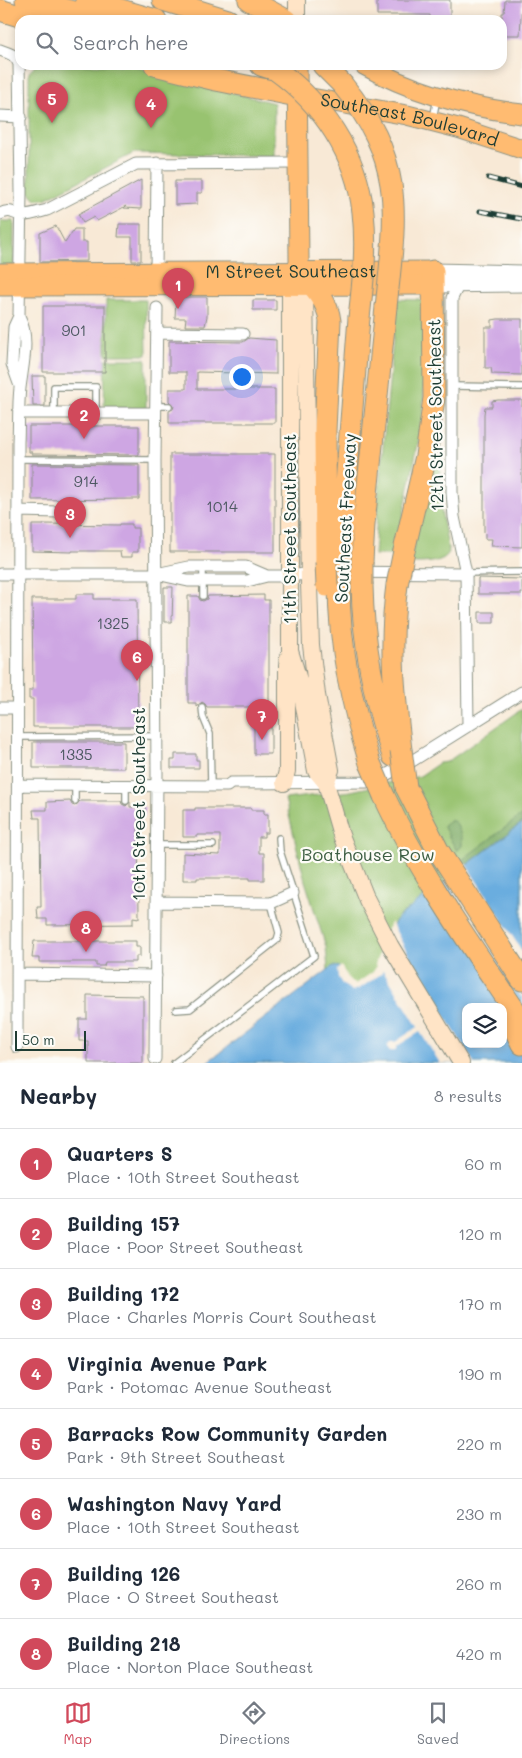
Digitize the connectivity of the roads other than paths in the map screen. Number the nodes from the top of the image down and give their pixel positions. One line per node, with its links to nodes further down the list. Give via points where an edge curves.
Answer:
1 (26, 0): 8 (highway)
2 (86, 0): 9 (highway)
3 (166, 0): 10 (highway)
4 (249, 0): 11 (highway)
5 (297, 0): 12 (main road)
6 (0, 10): 7 (highway)
7 (16, 15)
8 (85, 15)
9 (138, 15)
10 (212, 15)
11 (277, 15)
12 (297, 15)
13 (0, 50): 14 (street)
14 (15, 56)
15 (19, 70): 25 (street)
16 (175, 70): 21 (highway)
17 (272, 70): 55 (highway, Southeast Freeway, bridge, via 305,94 328,121 357,180 363,212 364,275)
18 (297, 70): 21 (main road, 11th Street Southeast)
19 (328, 70): 74 (highway, Southeast Freeway, bridge, via 373,127 389,168 394,202 366,505 362,585 371,676 384,728)
20 (374, 70): 22 (main road, Southeast Boulevard)
21 (297, 96): 26 (main road, Southeast Boulevard); 28 (main road, 11th Street Southeast)
22 (438, 96): 23 (main road, Southeast Boulevard); 26 (lane)
23 (522, 114)
24 (0, 116): 25 (street)
25 (21, 116): 31 (street)
26 (433, 121): 27 (main road, Southeast Boulevard)
27 (522, 149)
28 (297, 162): 29 (street); 37 (main road, 11th Street Southeast)
29 (157, 163): 31 (street, via 132,166 47,210); 32 (street)
30 (0, 214): 31 (street, via 12,211)
31 (20, 215): 36 (street)
32 (156, 272): 36 (main road, M Street Southeast); 37 (main road, M Street Southeast)
33 (0, 273): 36 (main road, M Street Southeast)
34 (522, 273): 35 (street, M Street Southeast)
35 (433, 278): 37 (main road, M Street Southeast); 38 (street, M Street Southeast); 74 (highway, bridge, via 434,398 426,456 397,585 392,629)
36 (20, 279): 37 (main road, M Street Southeast); 40 (main road, M Street Southeast); 48 (street, via 12,364 20,387)
37 (302, 282): 55 (highway, via 326,306 330,321 325,440); 63 (main road, 11th Street Southeast)
38 (459, 284): 39 (street, M Street Southeast); 44 (street, 12th Street Southeast, via 452,298)
39 (522, 284)
40 (0, 286)
41 (157, 308): 42 (street, 10th Street Southeast)
42 (157, 333): 43 (street); 47 (street, 10th Street Southeast)
43 (243, 334)
44 (452, 386): 45 (lane); 58 (street, 12th Street Southeast, via 452,492)
45 (522, 387)
46 (170, 406): 47 (lane)
47 (156, 410): 50 (street); 52 (street, 10th Street Southeast)
48 (19, 413): 49 (street); 51 (street)
49 (54, 413): 50 (street); 50 (lane, via 54,387 96,387)
50 (96, 413)
51 (19, 459): 52 (lane); 53 (street)
52 (155, 460): 61 (street, 10th Street Southeast)
53 (18, 511): 54 (street); 60 (street)
54 (59, 512)
55 (325, 566): 58 (street, via 320,572); 63 (street); 76 (main road, 11th Street Southeast, via 314,674 331,770); 90 (highway, Southeast Freeway, bridge, via 333,586 346,669 370,764 405,839)
56 (203, 567): 61 (street); 62 (street, via 246,567); 64 (lane)
57 (522, 572): 58 (lane)
58 (466, 573): 71 (street, 12th Street Southeast)
59 (0, 574): 60 (street)
60 (18, 574): 61 (street); 70 (street)
61 (156, 574): 64 (street); 72 (street, 10th Street Southeast)
62 (267, 576): 63 (street); 64 (street, via 247,581)
63 (290, 576): 66 (main road, 11th Street Southeast)
64 (203, 581): 65 (lane)
65 (203, 596)
66 (290, 651): 75 (main road); 76 (main road, 11th Street Southeast, via 299,680 316,771)
67 (522, 692): 71 (street)
68 (202, 707): 81 (lane, via 210,734)
69 (0, 708): 70 (street)
70 (17, 708): 73 (street)
71 (468, 725): 76 (street, via 382,778)
72 (156, 736): 73 (lane); 78 (street, 10th Street Southeast)
73 (17, 737): 77 (street)
74 (397, 753): 93 (highway, Southeast Freeway, bridge, via 406,788 423,823)
75 (284, 783): 76 (street); 81 (street)
76 (326, 783): 100 (main road, 11th Street Southeast, via 362,890 390,945)
77 (18, 785): 79 (street); 91 (street)
78 (157, 785): 80 (street); 81 (street); 85 (street, 10th Street Southeast)
79 (75, 786): 80 (street); 83 (lane)
80 (126, 786): 82 (lane)
81 (211, 786)
82 (126, 800)
83 (75, 801)
84 (279, 838): 87 (lane)
85 (157, 845): 86 (lane); 88 (street, 10th Street Southeast)
86 (213, 845)
87 (293, 893): 89 (street); 99 (lane, via 314,956)
88 (156, 902): 89 (street); 92 (street, 10th Street Southeast)
89 (271, 902): 94 (lane, via 279,933 277,940 190,1009)
90 (479, 956): 95 (highway, Southeast Freeway); 96 (highway)
91 (16, 974): 92 (street); 97 (street)
92 (156, 976): 98 (street, 10th Street Southeast)
93 (522, 980)
94 (176, 1010)
95 (522, 1020)
96 (522, 1044)
97 (16, 1046)
98 (158, 1061)
99 (174, 1063)
100 (461, 1063)

